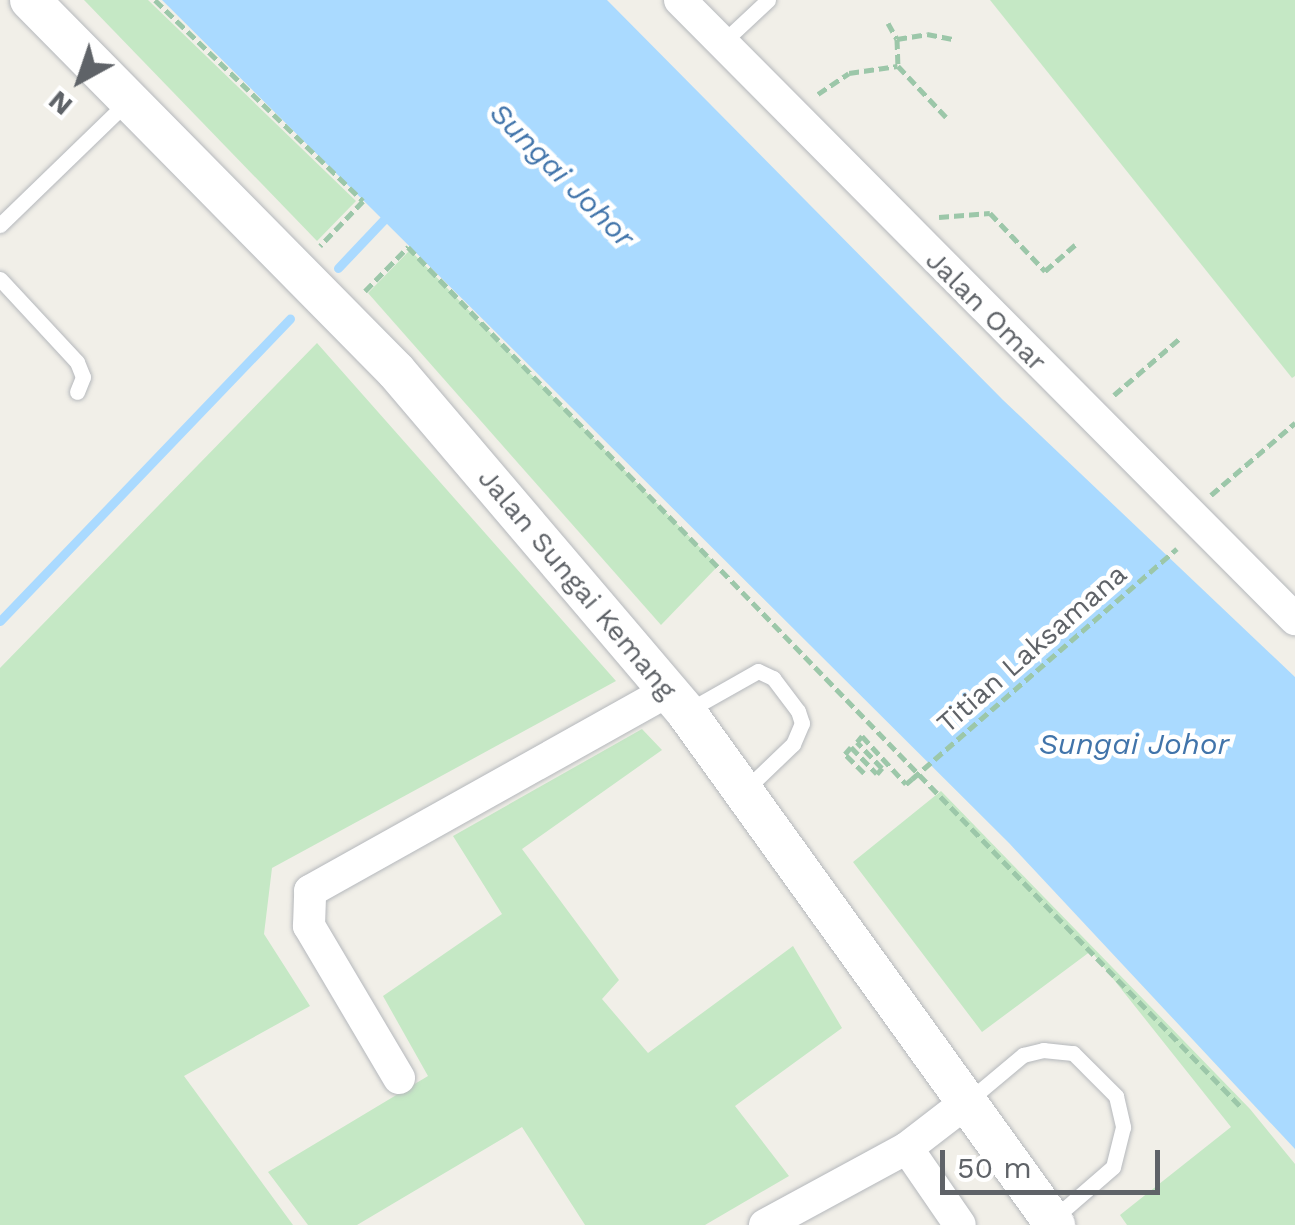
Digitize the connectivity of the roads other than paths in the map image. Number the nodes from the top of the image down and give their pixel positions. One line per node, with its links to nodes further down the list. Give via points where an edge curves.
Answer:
1 (30, 0): 5 (street, Jalan Sungai Kemang)
2 (680, 0): 4 (street, Jalan Omar)
3 (768, 0): 4 (lane)
4 (722, 43): 9 (street, Jalan Omar)
5 (131, 98): 6 (lane); 10 (street, Jalan Sungai Kemang, via 396,371)
6 (0, 225)
7 (0, 280): 8 (lane, via 77,362 83,377)
8 (77, 392)
9 (1295, 619)
10 (677, 701): 11 (street, Jalan Sungai Kemang); 11 (lane, via 758,670 790,700 800,733); 12 (street, via 310,891 310,926)
11 (746, 789): 13 (street, Jalan Sungai Kemang)
12 (399, 1078)
13 (968, 1101): 14 (street); 15 (street, Jalan Sungai Kemang); 15 (lane, via 1023,1055 1043,1050 1073,1053 1116,1096 1123,1127 1113,1167)
14 (907, 1148): 16 (street); 17 (street)
15 (1053, 1223)
16 (764, 1225)
17 (960, 1225)

